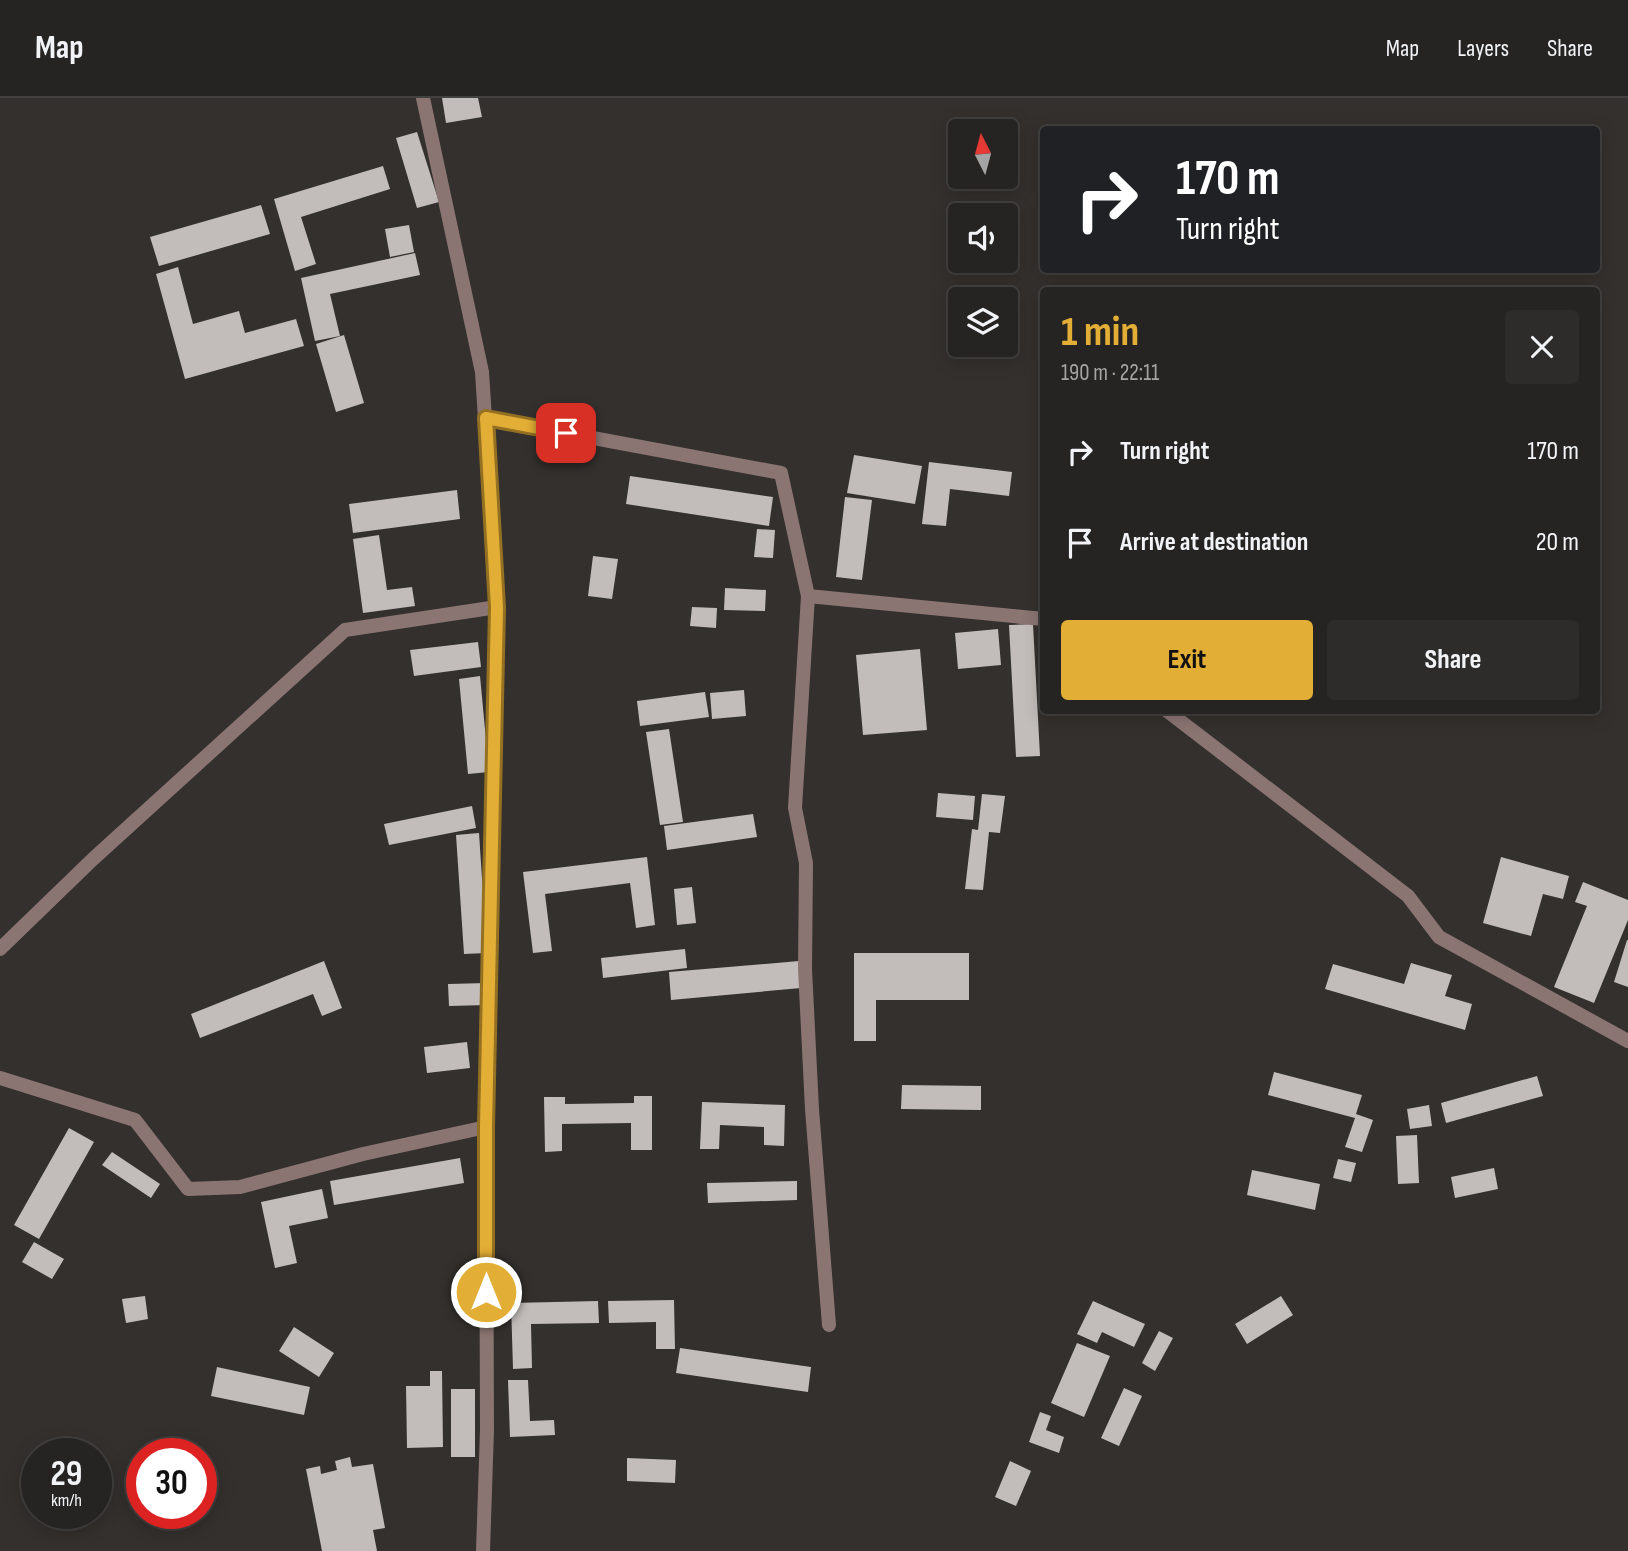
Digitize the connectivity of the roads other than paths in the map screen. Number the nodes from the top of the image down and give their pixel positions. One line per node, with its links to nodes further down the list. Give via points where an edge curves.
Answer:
1 (423, 98): 2 (street, via 482,372)
2 (486, 418): 3 (street, via 781,473); 4 (street)
3 (808, 596): 5 (street); 11 (street, via 795,808 806,863 805,982)
4 (497, 607): 7 (street, via 345,630); 10 (street)
5 (1040, 619)
6 (1171, 714): 8 (street, via 1408,896 1439,937)
7 (0, 949)
8 (1628, 1041)
9 (0, 1077): 10 (street, via 135,1120 188,1189 240,1187)
10 (486, 1127): 12 (street)
11 (829, 1325)
12 (483, 1551)

